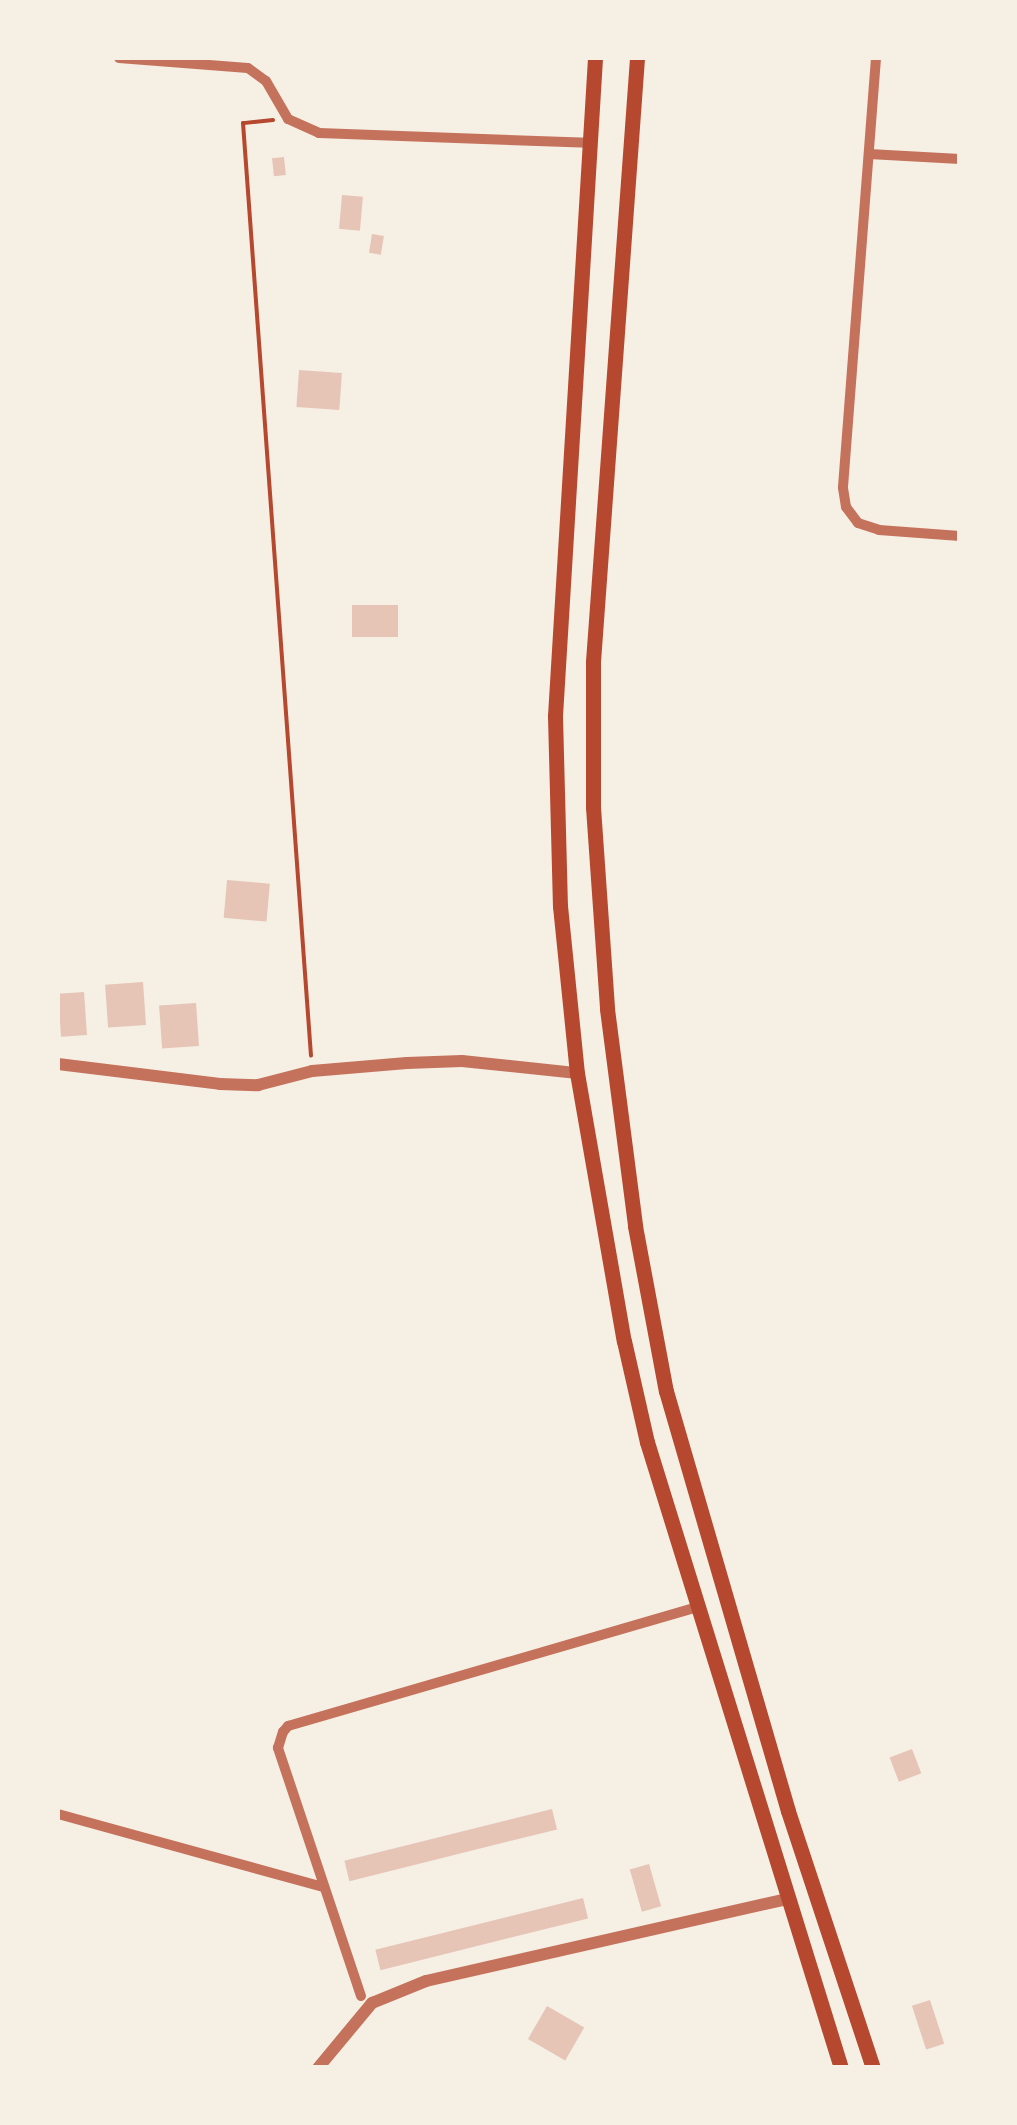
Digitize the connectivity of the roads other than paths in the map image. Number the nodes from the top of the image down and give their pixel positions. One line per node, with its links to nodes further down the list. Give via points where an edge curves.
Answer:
1 (119, 58): 5 (street, via 248,68 266,81 288,119 319,133)
2 (594, 58): 5 (highway)
3 (636, 58): 12 (highway, via 594,662 599,936 635,1226 666,1392)
4 (876, 58): 6 (street)
5 (588, 143): 10 (highway, via 555,732 559,890)
6 (869, 154): 7 (street); 8 (street, via 846,507 858,523 879,530)
7 (960, 159)
8 (960, 536)
9 (58, 1064): 10 (street, via 258,1085 312,1072 462,1061)
10 (577, 1072): 11 (highway, via 634,1392)
11 (697, 1607): 14 (highway); 15 (street, via 288,1726 278,1748)
12 (788, 1811): 14 (highway); 20 (highway)
13 (58, 1814): 15 (street)
14 (763, 1820): 16 (highway)
15 (323, 1887): 17 (street)
16 (787, 1899): 18 (street, via 426,1981 372,2003); 19 (highway)
17 (361, 1996)
18 (318, 2068)
19 (841, 2068)
20 (872, 2068)

